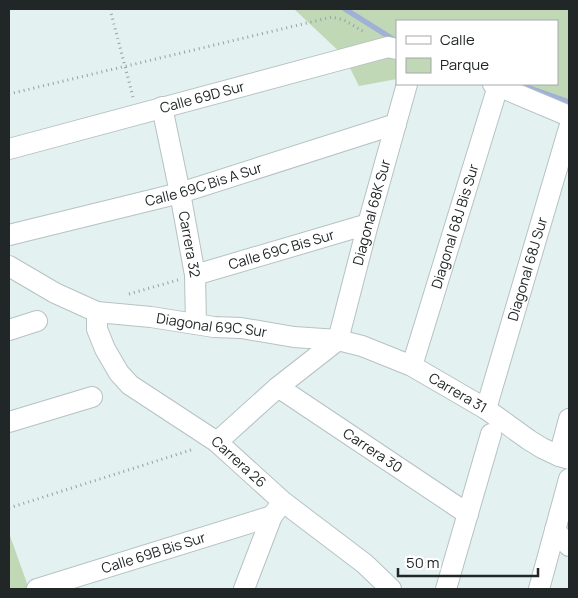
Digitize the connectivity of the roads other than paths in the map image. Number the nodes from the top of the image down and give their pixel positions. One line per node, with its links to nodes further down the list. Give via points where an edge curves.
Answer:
1 (392, 48): 4 (street, Calle 69D Sur)
2 (407, 85): 6 (street, Diagonal 68K Sur)
3 (495, 85): 5 (street); 19 (street, Diagonal 68J Bis Sur)
4 (162, 107): 8 (street, Calle 69D Sur); 9 (street, Carrera 32)
5 (569, 116)
6 (396, 124): 9 (street, Calle 69C Bis A Sur); 10 (street, Diagonal 68K Sur)
7 (569, 128): 22 (street, Diagonal 68J Sur)
8 (9, 150)
9 (180, 193): 11 (street, Calle 69C Bis A Sur); 13 (street, Carrera 32)
10 (368, 224): 13 (street, Calle 69C Bis Sur); 18 (street, Diagonal 68K Sur)
11 (9, 235)
12 (9, 266): 14 (street)
13 (195, 275): 16 (street, Carrera 32)
14 (94, 316): 16 (street, Diagonal 69C Sur, via 151,317); 26 (street, Carrera 26, via 105,349 130,385)
15 (37, 321): 17 (street)
16 (196, 324): 18 (street, Diagonal 69C Sur)
17 (9, 330)
18 (338, 340): 19 (street, Carrera 31); 20 (street)
19 (412, 366): 22 (street, Carrera 31)
20 (278, 387): 26 (street); 30 (street, Carrera 30)
21 (92, 397): 24 (street)
22 (486, 408): 27 (street, Carrera 31, via 529,440)
23 (569, 419): 27 (street)
24 (9, 422)
25 (491, 434): 30 (street)
26 (217, 442): 29 (street, Carrera 26)
27 (564, 457)
28 (569, 480): 31 (street)
29 (277, 509): 33 (street, Calle 69B Bis Sur); 34 (street); 35 (street, Carrera 26, via 365,564)
30 (468, 514): 36 (street)
31 (555, 530): 32 (street); 37 (street)
32 (569, 546)
33 (37, 589)
34 (244, 589)
35 (391, 589)
36 (446, 589)
37 (539, 589)

